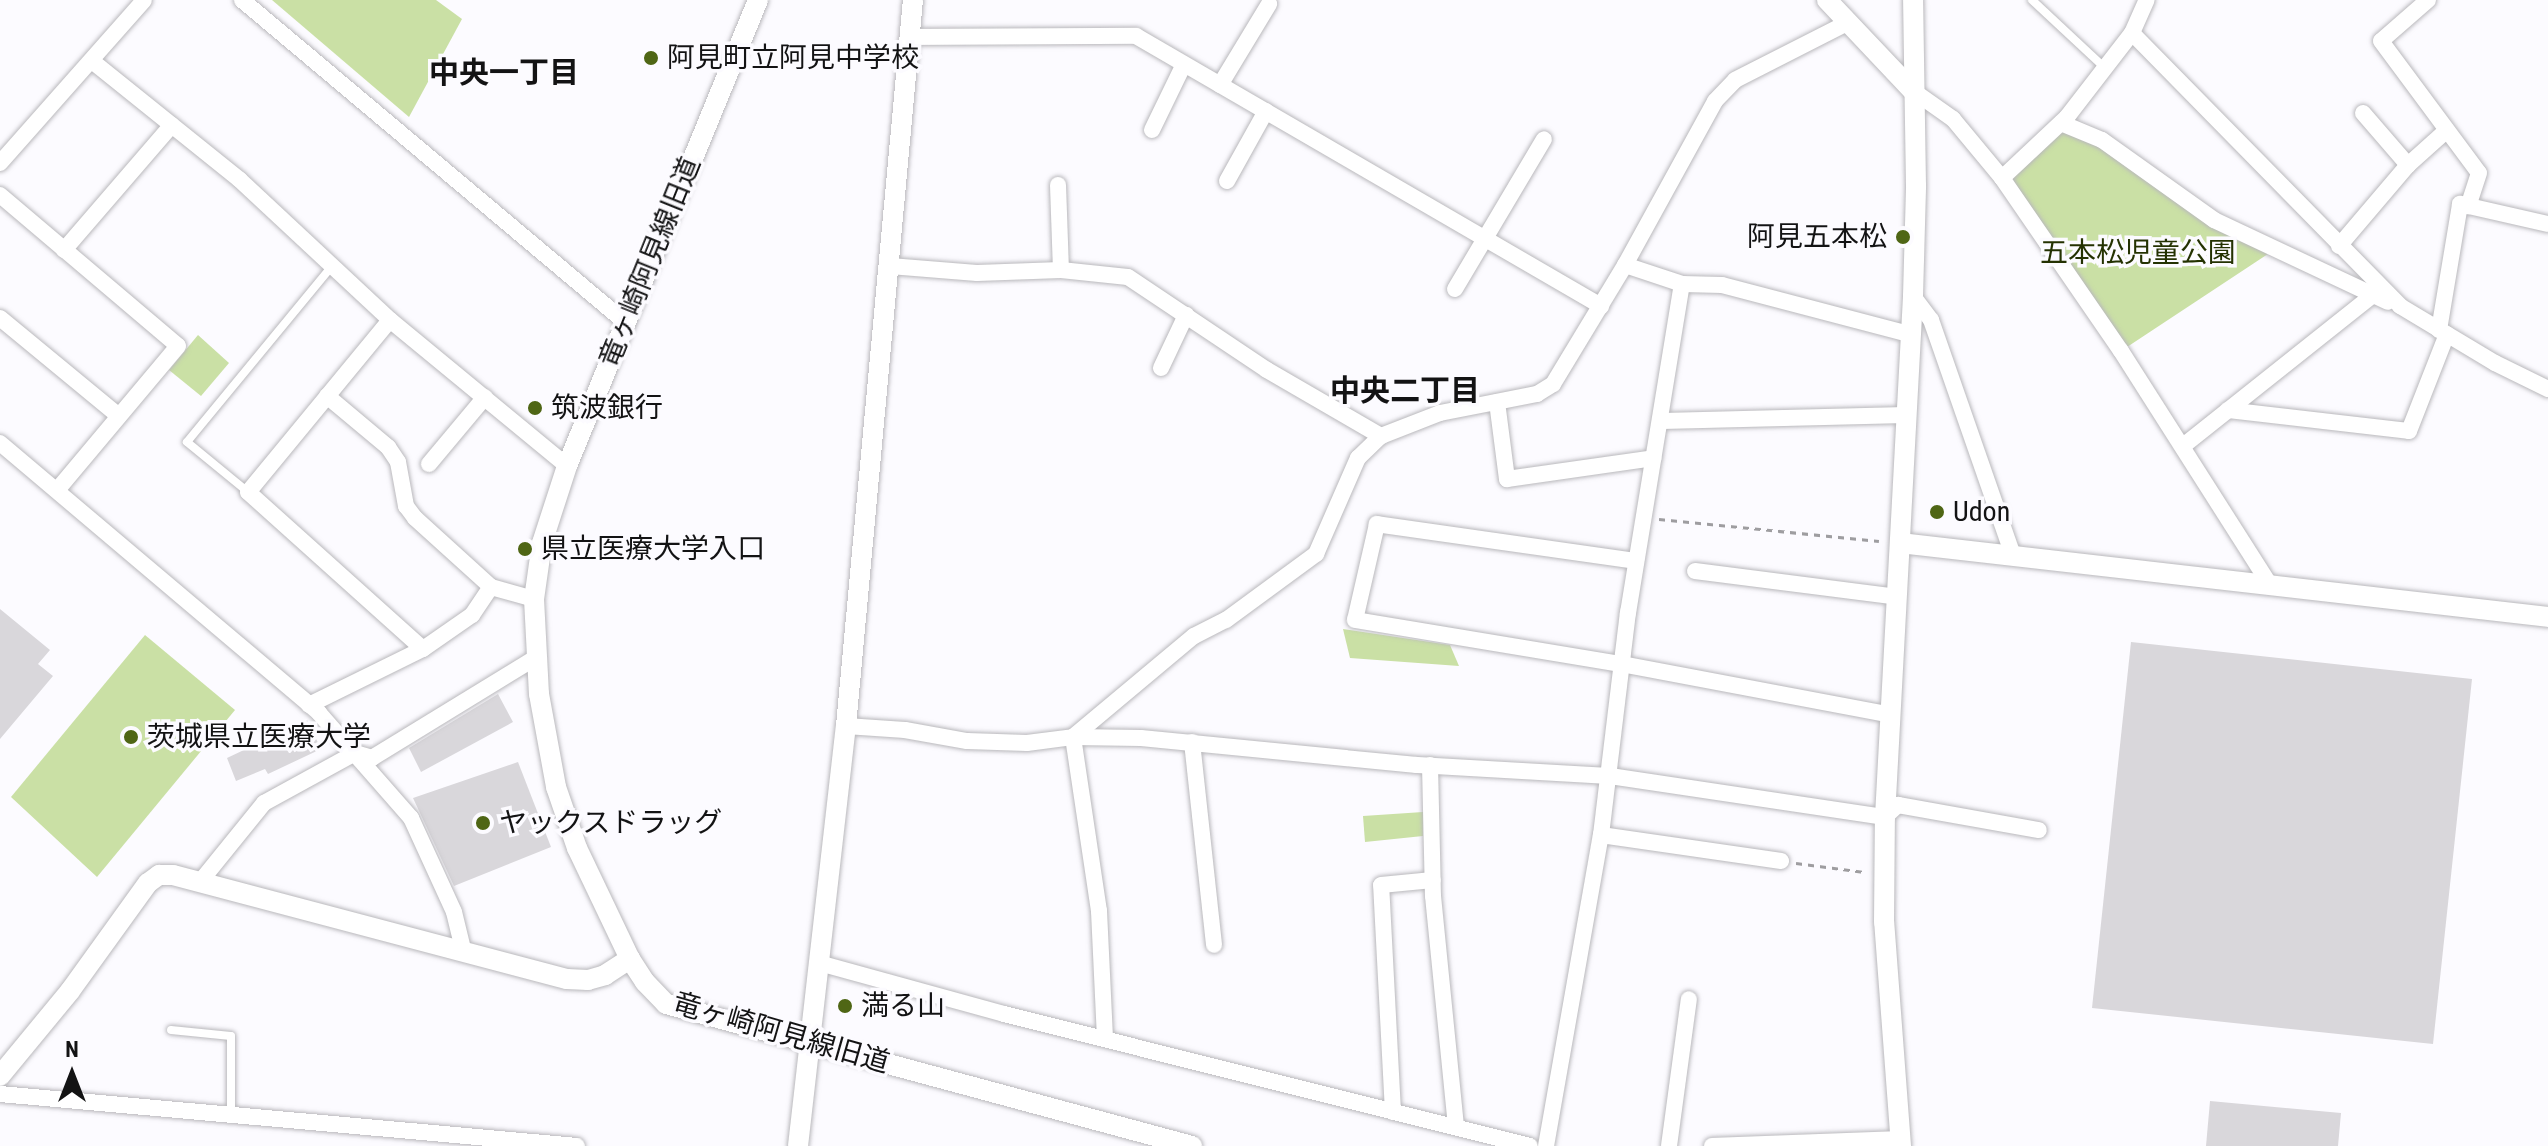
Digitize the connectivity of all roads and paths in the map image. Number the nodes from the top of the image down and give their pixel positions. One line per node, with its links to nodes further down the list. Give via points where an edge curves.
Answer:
1 (144, 0): 14 (street)
2 (242, 0): 50 (street)
3 (758, 0): 50 (street, 竜ヶ崎阿見線旧道)
4 (913, 0): 13 (street)
5 (1827, 0): 11 (street)
6 (1913, 0): 18 (street)
7 (2032, 0): 16 (lane)
8 (2428, 0): 24 (street, via 2381,41)
9 (1269, 4): 17 (street)
10 (2140, 4): 12 (street)
11 (1847, 23): 18 (street); 37 (street, via 1735,80 1715,101)
12 (2132, 33): 16 (street); 35 (street)
13 (910, 37): 15 (street, via 1136,36); 39 (street)
14 (92, 61): 22 (street); 26 (street)
15 (1184, 64): 17 (street); 23 (street)
16 (2105, 68): 21 (street)
17 (1220, 85): 19 (street)
18 (1912, 90): 28 (street, via 1953,119); 44 (street)
19 (1266, 111): 29 (street); 34 (street)
20 (2363, 113): 27 (street)
21 (2061, 123): 28 (street); 43 (street, via 2102,140 2214,220)
22 (172, 125): 36 (street); 38 (street)
23 (1152, 130)
24 (2447, 130): 27 (street); 32 (street, via 2479,173)
25 (1544, 139): 34 (street)
26 (0, 163)
27 (2408, 165): 35 (street)
28 (2002, 178): 64 (street)
29 (1227, 181)
30 (1058, 185): 40 (street)
31 (0, 195): 36 (street)
32 (2468, 206): 33 (street); 51 (street, via 2460,204)
33 (2548, 224)
34 (1484, 238): 42 (street); 45 (street)
35 (2339, 246): 46 (street)
36 (64, 250): 60 (street, via 178,346)
37 (1625, 265): 41 (street); 45 (street)
38 (332, 266): 49 (street); 69 (lane, via 187,442)
39 (890, 266): 40 (street, via 977,273); 85 (street)
40 (1061, 270): 47 (street, via 1128,277)
41 (1682, 284): 52 (street, via 1722,285); 61 (street)
42 (1455, 289)
43 (2373, 295): 46 (street); 58 (street)
44 (1913, 296): 52 (street); 72 (street, via 1931,320)
45 (1601, 306): 57 (street, via 1553,384 1537,394)
46 (2409, 312): 51 (street)
47 (1186, 315): 53 (street); 62 (street, via 1267,370)
48 (0, 318): 60 (street)
49 (390, 320): 55 (street); 56 (street)
50 (625, 322): 67 (street, 竜ヶ崎阿見線旧道)
51 (2443, 332): 54 (street); 58 (street, via 2409,431)
52 (1912, 335): 59 (street)
53 (1161, 368)
54 (2548, 389)
55 (327, 396): 69 (street); 76 (street, via 388,447 398,462 406,506)
56 (485, 397): 66 (street); 67 (street)
57 (1497, 402): 62 (street, via 1440,413); 65 (street, via 1507,479)
58 (2228, 410): 64 (street)
59 (1908, 415): 61 (street); 71 (street)
60 (119, 416): 68 (street)
61 (1660, 421): 65 (street)
62 (1381, 436): 86 (street, via 1358,458 1316,554 1226,620 1194,636)
63 (0, 443): 68 (street)
64 (2183, 446): 75 (street)
65 (1654, 458): 70 (street)
66 (429, 464)
67 (567, 466): 78 (street, 竜ヶ崎阿見線旧道, via 542,543)
68 (57, 490): 83 (street)
69 (248, 492): 80 (street)
70 (1644, 518): 71 (path); 73 (street)
71 (1900, 543): 72 (street); 77 (street)
72 (2013, 556): 75 (street)
73 (1636, 561): 82 (street); 82 (street, via 1377,524 1355,620)
74 (1695, 571): 77 (street)
75 (2269, 583): 79 (street)
76 (491, 587): 78 (street); 80 (street, via 472,615)
77 (1897, 597): 84 (street)
78 (534, 599): 81 (street, 竜ヶ崎阿見線旧道)
79 (2548, 617)
80 (423, 649): 83 (street)
81 (535, 658): 88 (street, via 372,758); 100 (street, 竜ヶ崎阿見線旧道, via 556,787 587,872)
82 (1622, 664): 84 (street); 90 (street)
83 (309, 705): 88 (street)
84 (1891, 715): 91 (street)
85 (846, 726): 86 (street, via 967,741 1027,743); 101 (street)
86 (1073, 737): 87 (street); 104 (street, via 1099,911)
87 (1192, 742): 89 (street); 98 (street)
88 (355, 753): 97 (street, via 264,803); 99 (street, via 424,840 454,912)
89 (1430, 765): 90 (street); 96 (street)
90 (1610, 776): 91 (street); 93 (street)
91 (1885, 817): 92 (street, via 1898,805); 95 (street)
92 (2039, 830)
93 (1601, 835): 94 (street); 117 (street)
94 (1781, 861): 95 (path)
95 (1884, 875): 111 (street, via 1887,993)
96 (1433, 880): 108 (street, via 1381,885); 110 (street)
97 (200, 882): 99 (street); 106 (street, via 159,875 148,883)
98 (1214, 945)
99 (464, 953): 100 (street, via 588,980)
100 (630, 959): 105 (street, 竜ヶ崎阿見線旧道, via 666,1004)
101 (819, 963): 104 (street); 105 (street)
102 (1689, 999): 118 (street)
103 (171, 1030): 109 (lane, via 231,1036)
104 (1105, 1039): 108 (street)
105 (809, 1043): 114 (street); 115 (street, 竜ヶ崎阿見線旧道)
106 (0, 1076)
107 (0, 1094): 109 (street)
108 (1393, 1112): 110 (street)
109 (231, 1113): 112 (street)
110 (1456, 1127): 116 (street)
111 (1900, 1142): 119 (street)
112 (550, 1145): 113 (street)
113 (577, 1146)
114 (798, 1146)
115 (1192, 1146)
116 (1530, 1146)
117 (1546, 1146)
118 (1669, 1146)
119 (1712, 1146)

